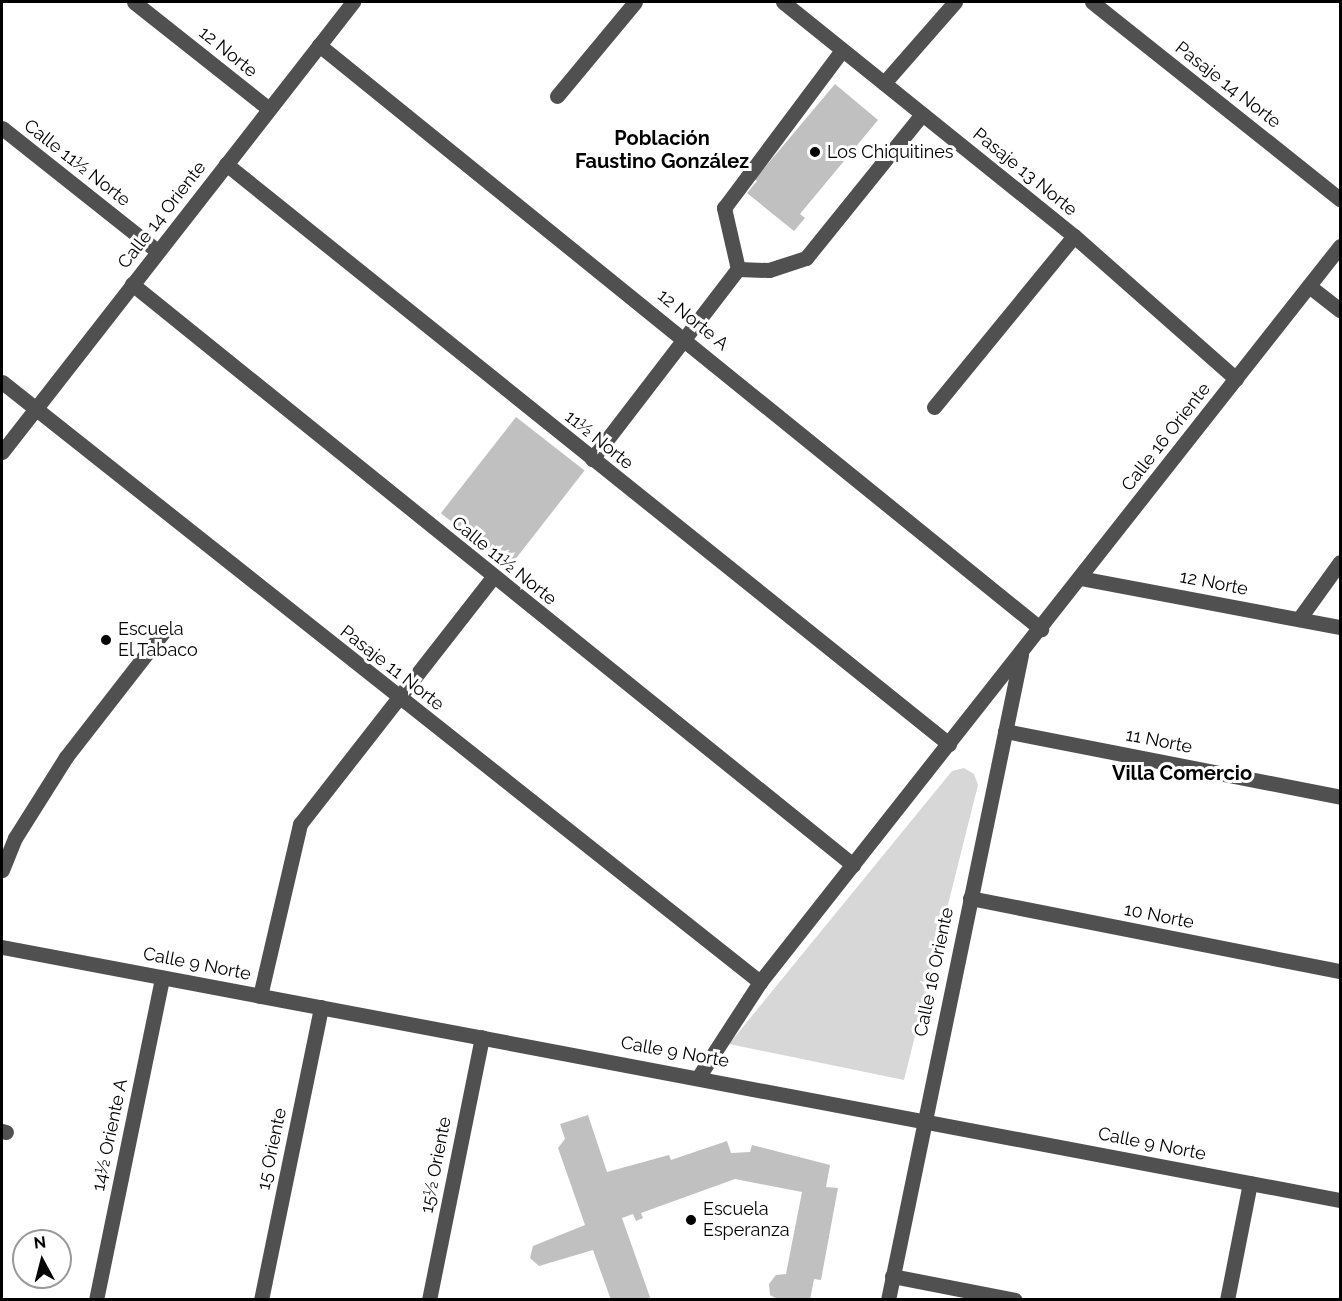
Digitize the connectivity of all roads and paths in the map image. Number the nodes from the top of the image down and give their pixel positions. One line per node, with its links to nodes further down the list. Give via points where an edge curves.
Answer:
1 (134, 2): 11 (street, 12 Norte)
2 (353, 2): 7 (street, Calle 14 Oriente)
3 (635, 2): 10 (street)
4 (783, 2): 8 (street, Pasaje 13 Norte)
5 (955, 2): 9 (street)
6 (1092, 2): 15 (street, Pasaje 14 Norte)
7 (319, 45): 11 (street, Calle 14 Oriente); 23 (street, 12 Norte A)
8 (842, 50): 9 (street, Pasaje 13 Norte); 19 (street, via 723,208)
9 (884, 83): 12 (street, Pasaje 13 Norte)
10 (557, 96)
11 (269, 110): 14 (street, Calle 14 Oriente)
12 (922, 114): 16 (street, Pasaje 13 Norte); 19 (street, via 806,258 769,270)
13 (2, 128): 18 (street, Calle 11½ Norte)
14 (226, 164): 18 (street, Calle 14 Oriente); 29 (street, 11½ Norte)
15 (1341, 199)
16 (1074, 236): 24 (street, Pasaje 13 Norte); 26 (street)
17 (1341, 246): 21 (street, Calle 16 Oriente)
18 (157, 251): 20 (street, Calle 14 Oriente)
19 (738, 269): 23 (street)
20 (132, 284): 27 (street, Calle 14 Oriente); 31 (street, Calle 11½ Norte)
21 (1309, 286): 22 (street); 24 (street, Calle 16 Oriente)
22 (1341, 310)
23 (686, 339): 29 (street); 35 (street, 12 Norte A)
24 (1236, 379): 32 (street, Calle 16 Oriente)
25 (2, 382): 27 (street, Pasaje 11 Norte)
26 (934, 407)
27 (35, 409): 28 (street, Calle 14 Oriente); 38 (street, Pasaje 11 Norte)
28 (2, 452)
29 (592, 459): 40 (street, 11½ Norte)
30 (1341, 562): 33 (street)
31 (493, 577): 38 (street); 42 (street, Calle 11½ Norte)
32 (1080, 578): 33 (street, 12 Norte); 35 (street, Calle 16 Oriente)
33 (1299, 619): 34 (street, 12 Norte)
34 (1341, 627)
35 (1041, 629): 37 (street, Calle 16 Oriente)
36 (165, 630): 43 (street, via 61,765 15,837)
37 (1022, 652): 39 (street, Calle 16 Oriente); 40 (street, Calle 16 Oriente)
38 (398, 698): 48 (street, Pasaje 11 Norte); 49 (street, via 300,824)
39 (1005, 731): 41 (street, 11 Norte); 44 (street, Calle 16 Oriente)
40 (950, 744): 42 (street, Calle 16 Oriente)
41 (1341, 797)
42 (853, 865): 48 (street, Calle 16 Oriente)
43 (2, 870)
44 (970, 898): 46 (street, 10 Norte); 53 (street, Calle 16 Oriente)
45 (2, 947): 47 (street, Calle 9 Norte)
46 (1341, 972)
47 (162, 978): 49 (street, Calle 9 Norte); 57 (street, 14½ Oriente A)
48 (760, 982): 52 (street, Calle 16 Oriente)
49 (260, 996): 50 (street, Calle 9 Norte)
50 (321, 1007): 51 (street, Calle 9 Norte); 58 (street, 15 Oriente)
51 (482, 1037): 52 (street, Calle 9 Norte); 59 (street, 15½ Oriente)
52 (699, 1076): 53 (street, Calle 9 Norte)
53 (923, 1119): 54 (street, Calle 9 Norte); 56 (street, Calle 16 Oriente)
54 (1250, 1183): 55 (street, Calle 9 Norte); 62 (street)
55 (1341, 1200)
56 (892, 1276): 60 (street, Calle 16 Oriente); 61 (street)
57 (96, 1299)
58 (261, 1299)
59 (429, 1299)
60 (888, 1299)
61 (1015, 1299)
62 (1227, 1299)

